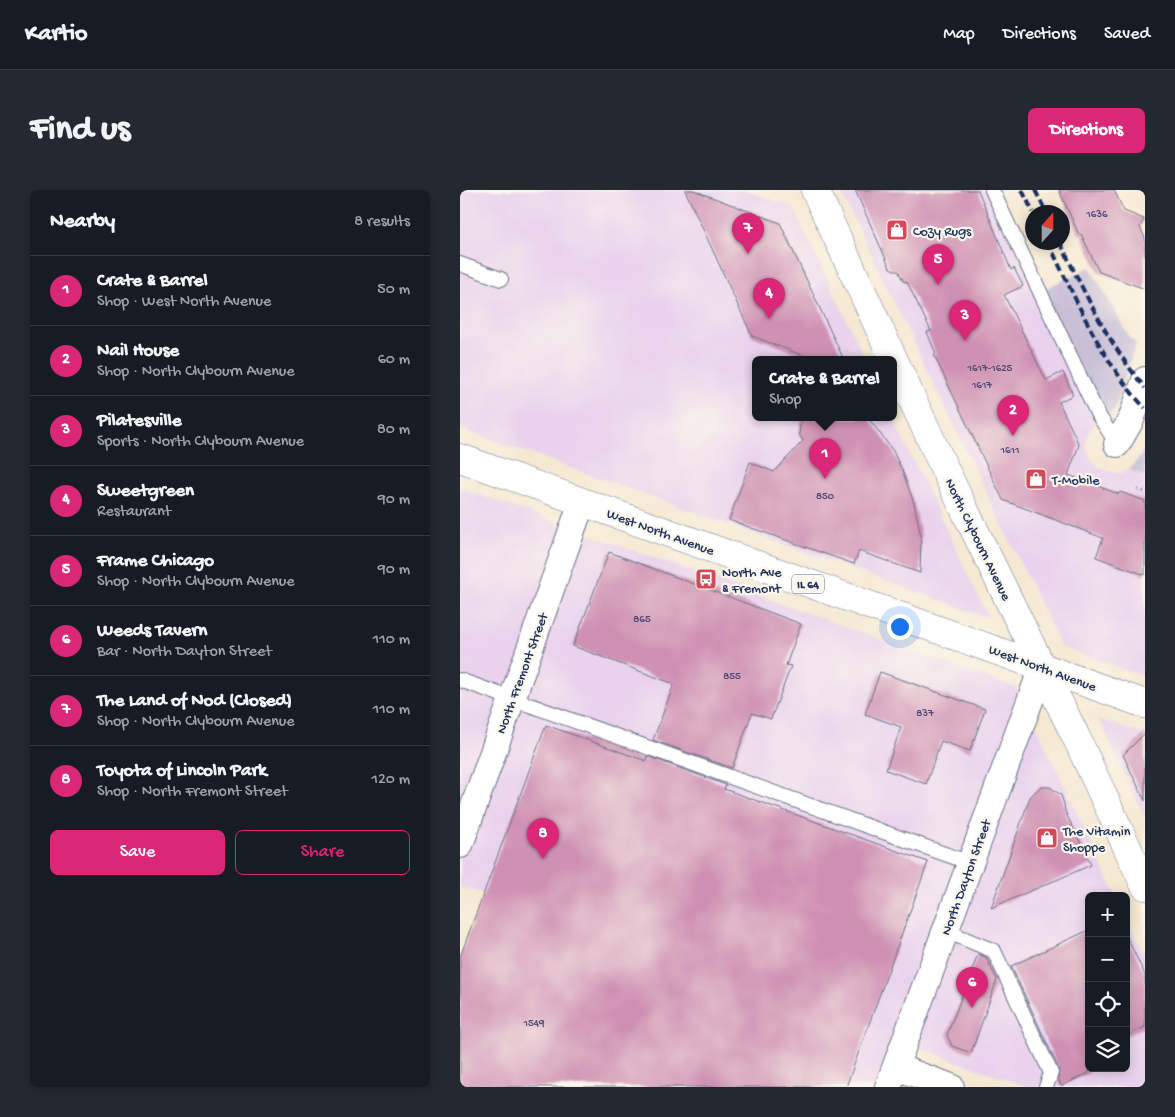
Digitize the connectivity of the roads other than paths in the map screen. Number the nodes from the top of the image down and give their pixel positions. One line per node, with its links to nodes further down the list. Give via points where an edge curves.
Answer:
1 (815, 190): 5 (main road, North Clybourn Avenue)
2 (992, 190): 8 (lane, via 1097,413)
3 (460, 264): 4 (lane)
4 (501, 279)
5 (892, 356)
6 (897, 367): 11 (main road, North Clybourn Avenue)
7 (1145, 380): 8 (street, via 1131,420)
8 (1117, 444)
9 (460, 458): 10 (main road, West North Avenue / IL 64)
10 (582, 502): 11 (main road, West North Avenue / IL 64); 13 (street, North Fremont Street)
11 (1042, 668): 14 (main road, West North Avenue / IL 64); 16 (street, North Dayton Street); 17 (main road, North Clybourn Avenue)
12 (460, 680): 13 (lane)
13 (512, 699): 15 (street, North Fremont Street); 16 (lane)
14 (1145, 704)
15 (460, 845)
16 (970, 864): 18 (street, North Dayton Street)
17 (1145, 886)
18 (946, 931): 19 (street, North Dayton Street); 21 (lane, via 994,951 1051,1073)
19 (892, 1077): 20 (street)
20 (951, 1087)
21 (1046, 1087)

